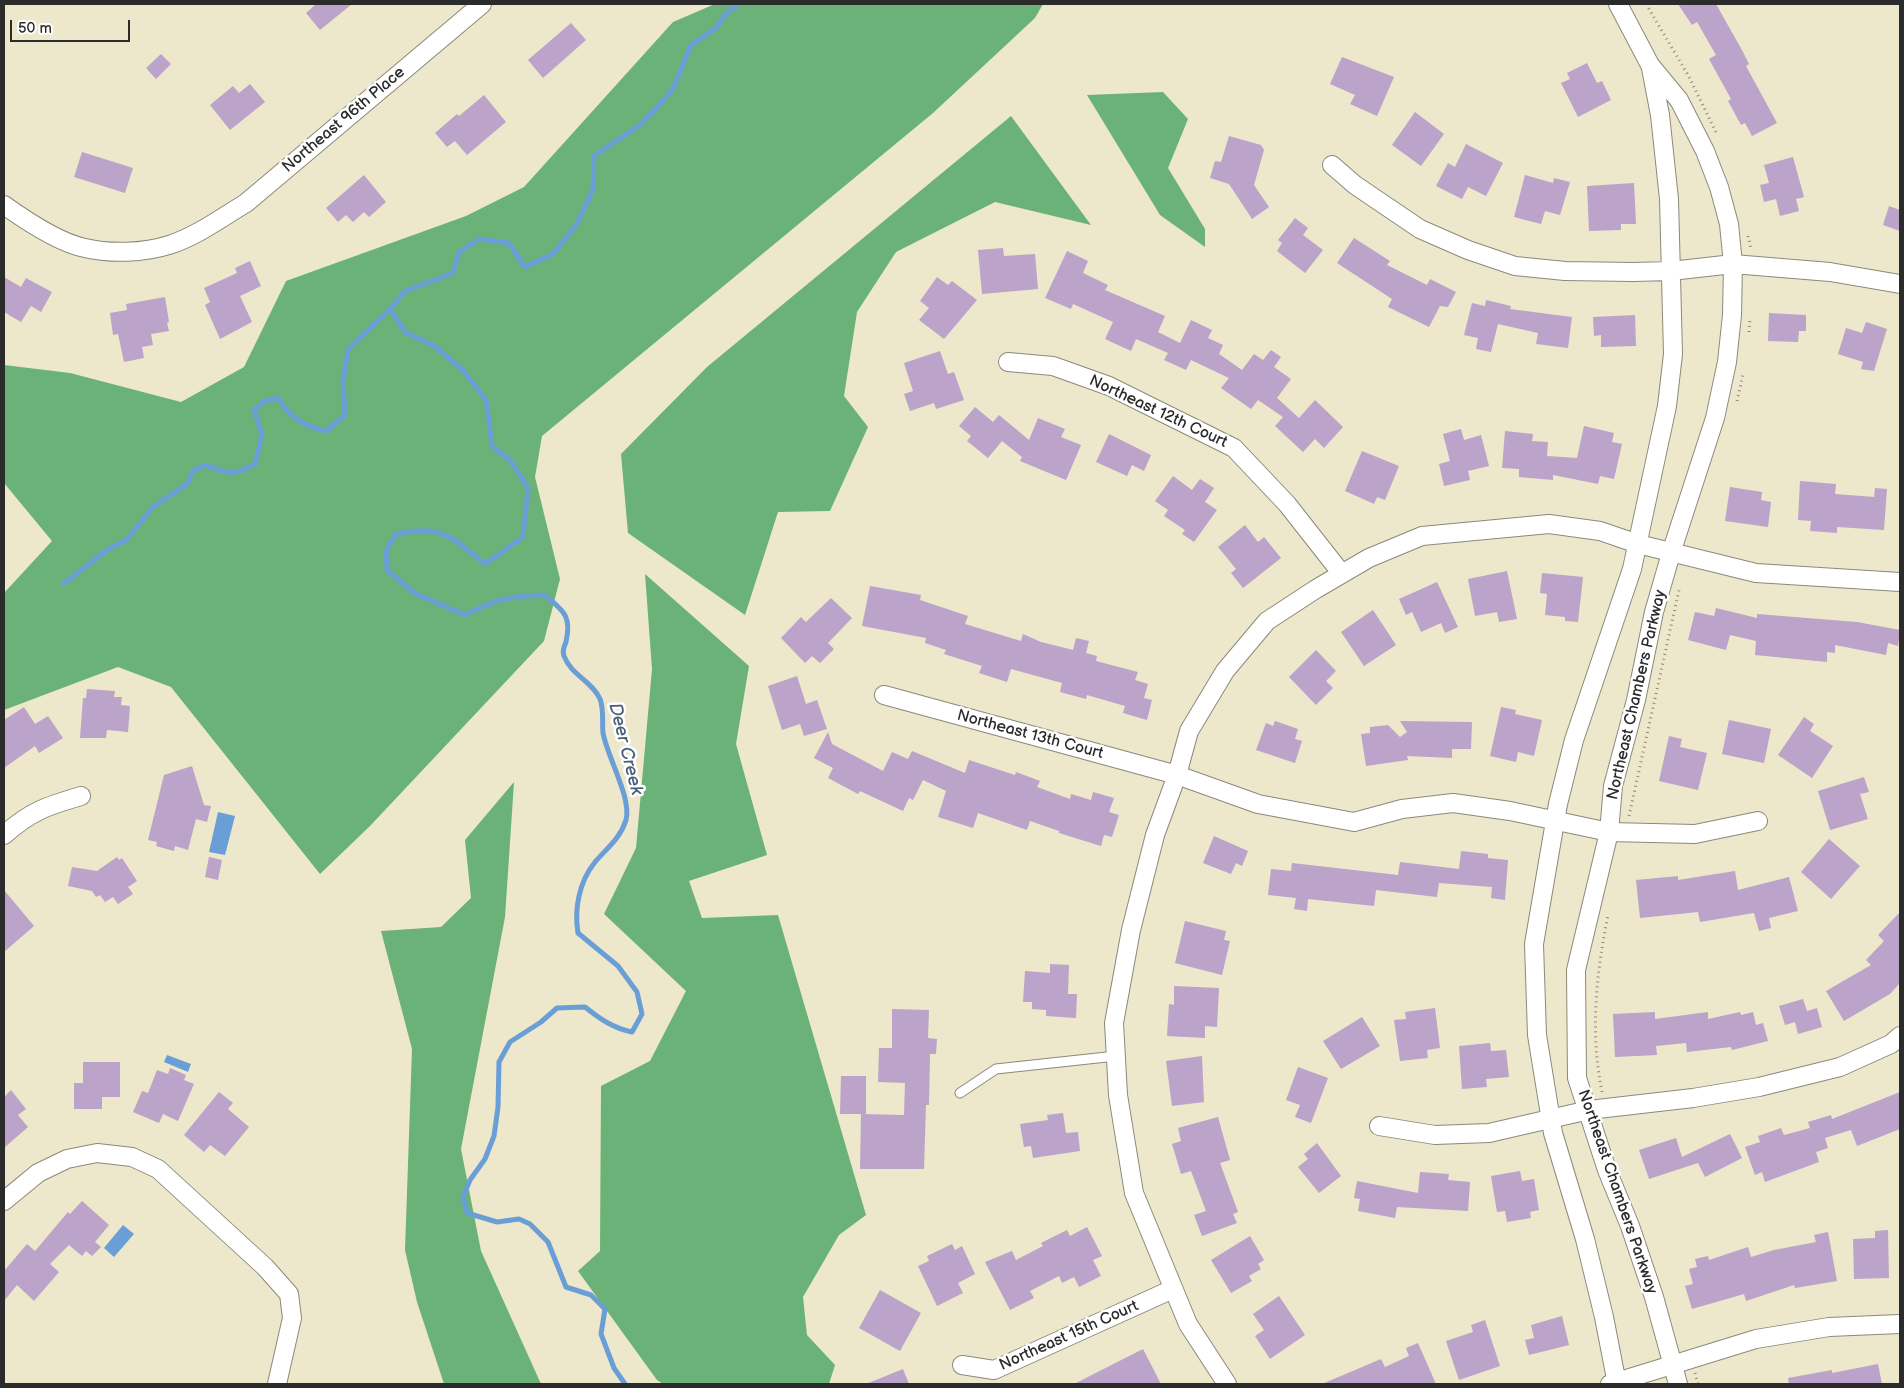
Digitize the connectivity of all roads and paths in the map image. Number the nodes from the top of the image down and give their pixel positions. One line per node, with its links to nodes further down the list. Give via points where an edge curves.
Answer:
1 (482, 4): 7 (street, Northeast 96th Place, via 246,202 203,230 168,245 128,252 84,248 31,224)
2 (1618, 4): 4 (street, Northeast Chambers Parkway)
3 (1646, 4): 5 (path, via 1688,75)
4 (1650, 65): 9 (street, Northeast Chambers Parkway, via 1679,100 1705,151 1729,224); 11 (street, Northeast Chambers Parkway, via 1666,171)
5 (1717, 136)
6 (1332, 165): 11 (street, via 1355,185 1420,229 1515,266 1565,271)
7 (4, 205)
8 (1747, 231): 10 (path)
9 (1732, 264): 10 (street); 11 (street); 19 (street, Northeast Chambers Parkway, via 1732,315 1727,362 1715,418)
10 (1751, 266): 12 (street, via 1830,272)
11 (1671, 271): 18 (street, Northeast Chambers Parkway, via 1673,354 1667,406)
12 (1900, 284)
13 (1750, 314): 14 (path)
14 (1748, 339)
15 (1008, 362): 20 (street, Northeast 12th Court, via 1053,366 1109,386 1234,448 1287,504)
16 (1743, 374): 17 (path)
17 (1736, 409)
18 (1638, 544): 19 (street); 20 (street, via 1600,531 1549,524 1422,536 1368,558); 26 (street, Northeast Chambers Parkway, via 1609,641 1574,740)
19 (1671, 552): 21 (street, via 1756,573); 28 (street, Northeast Chambers Parkway, via 1613,786)
20 (1342, 574): 24 (street, via 1267,621 1225,671 1189,731)
21 (1900, 582)
22 (1680, 585): 28 (path)
23 (884, 695): 24 (street, Northeast 13th Court)
24 (1177, 775): 26 (street, Northeast 13th Court, via 1258,804 1354,822 1402,809 1453,803); 32 (street, via 1155,835 1132,930 1114,1023)
25 (81, 796): 29 (street, via 26,816)
26 (1556, 820): 28 (street, Northeast 13th Court); 35 (street, Northeast Chambers Parkway, via 1534,944 1537,1035)
27 (1758, 821): 28 (street, via 1695,834)
28 (1617, 832): 34 (street, Northeast Chambers Parkway, via 1576,970 1578,1078)
29 (4, 835)
30 (1610, 907): 34 (path, via 1595,995)
31 (1900, 1036): 34 (street, via 1891,1044 1840,1067 1759,1087)
32 (1116, 1056): 33 (lane, via 996,1069); 38 (street, via 1118,1095 1134,1193)
33 (960, 1093)
34 (1597, 1109): 35 (street); 42 (street, Northeast Chambers Parkway, via 1607,1170 1654,1297)
35 (1551, 1119): 36 (street, via 1471,1134 1435,1135); 45 (street, Northeast Chambers Parkway, via 1604,1317)
36 (1379, 1126)
37 (4, 1202): 43 (street, via 38,1173 67,1159 97,1153 132,1157 158,1169 265,1267 289,1294 292,1318)
38 (1173, 1289): 41 (street, Northeast 15th Court, via 994,1370); 44 (street, via 1188,1324)
39 (1900, 1324): 40 (street, via 1829,1327 1756,1339)
40 (1690, 1361): 42 (street); 47 (path)
41 (962, 1365)
42 (1671, 1367): 45 (street); 46 (street, Northeast Chambers Parkway)
43 (278, 1384)
44 (1227, 1384)
45 (1614, 1384)
46 (1678, 1384)
47 (1698, 1384)

